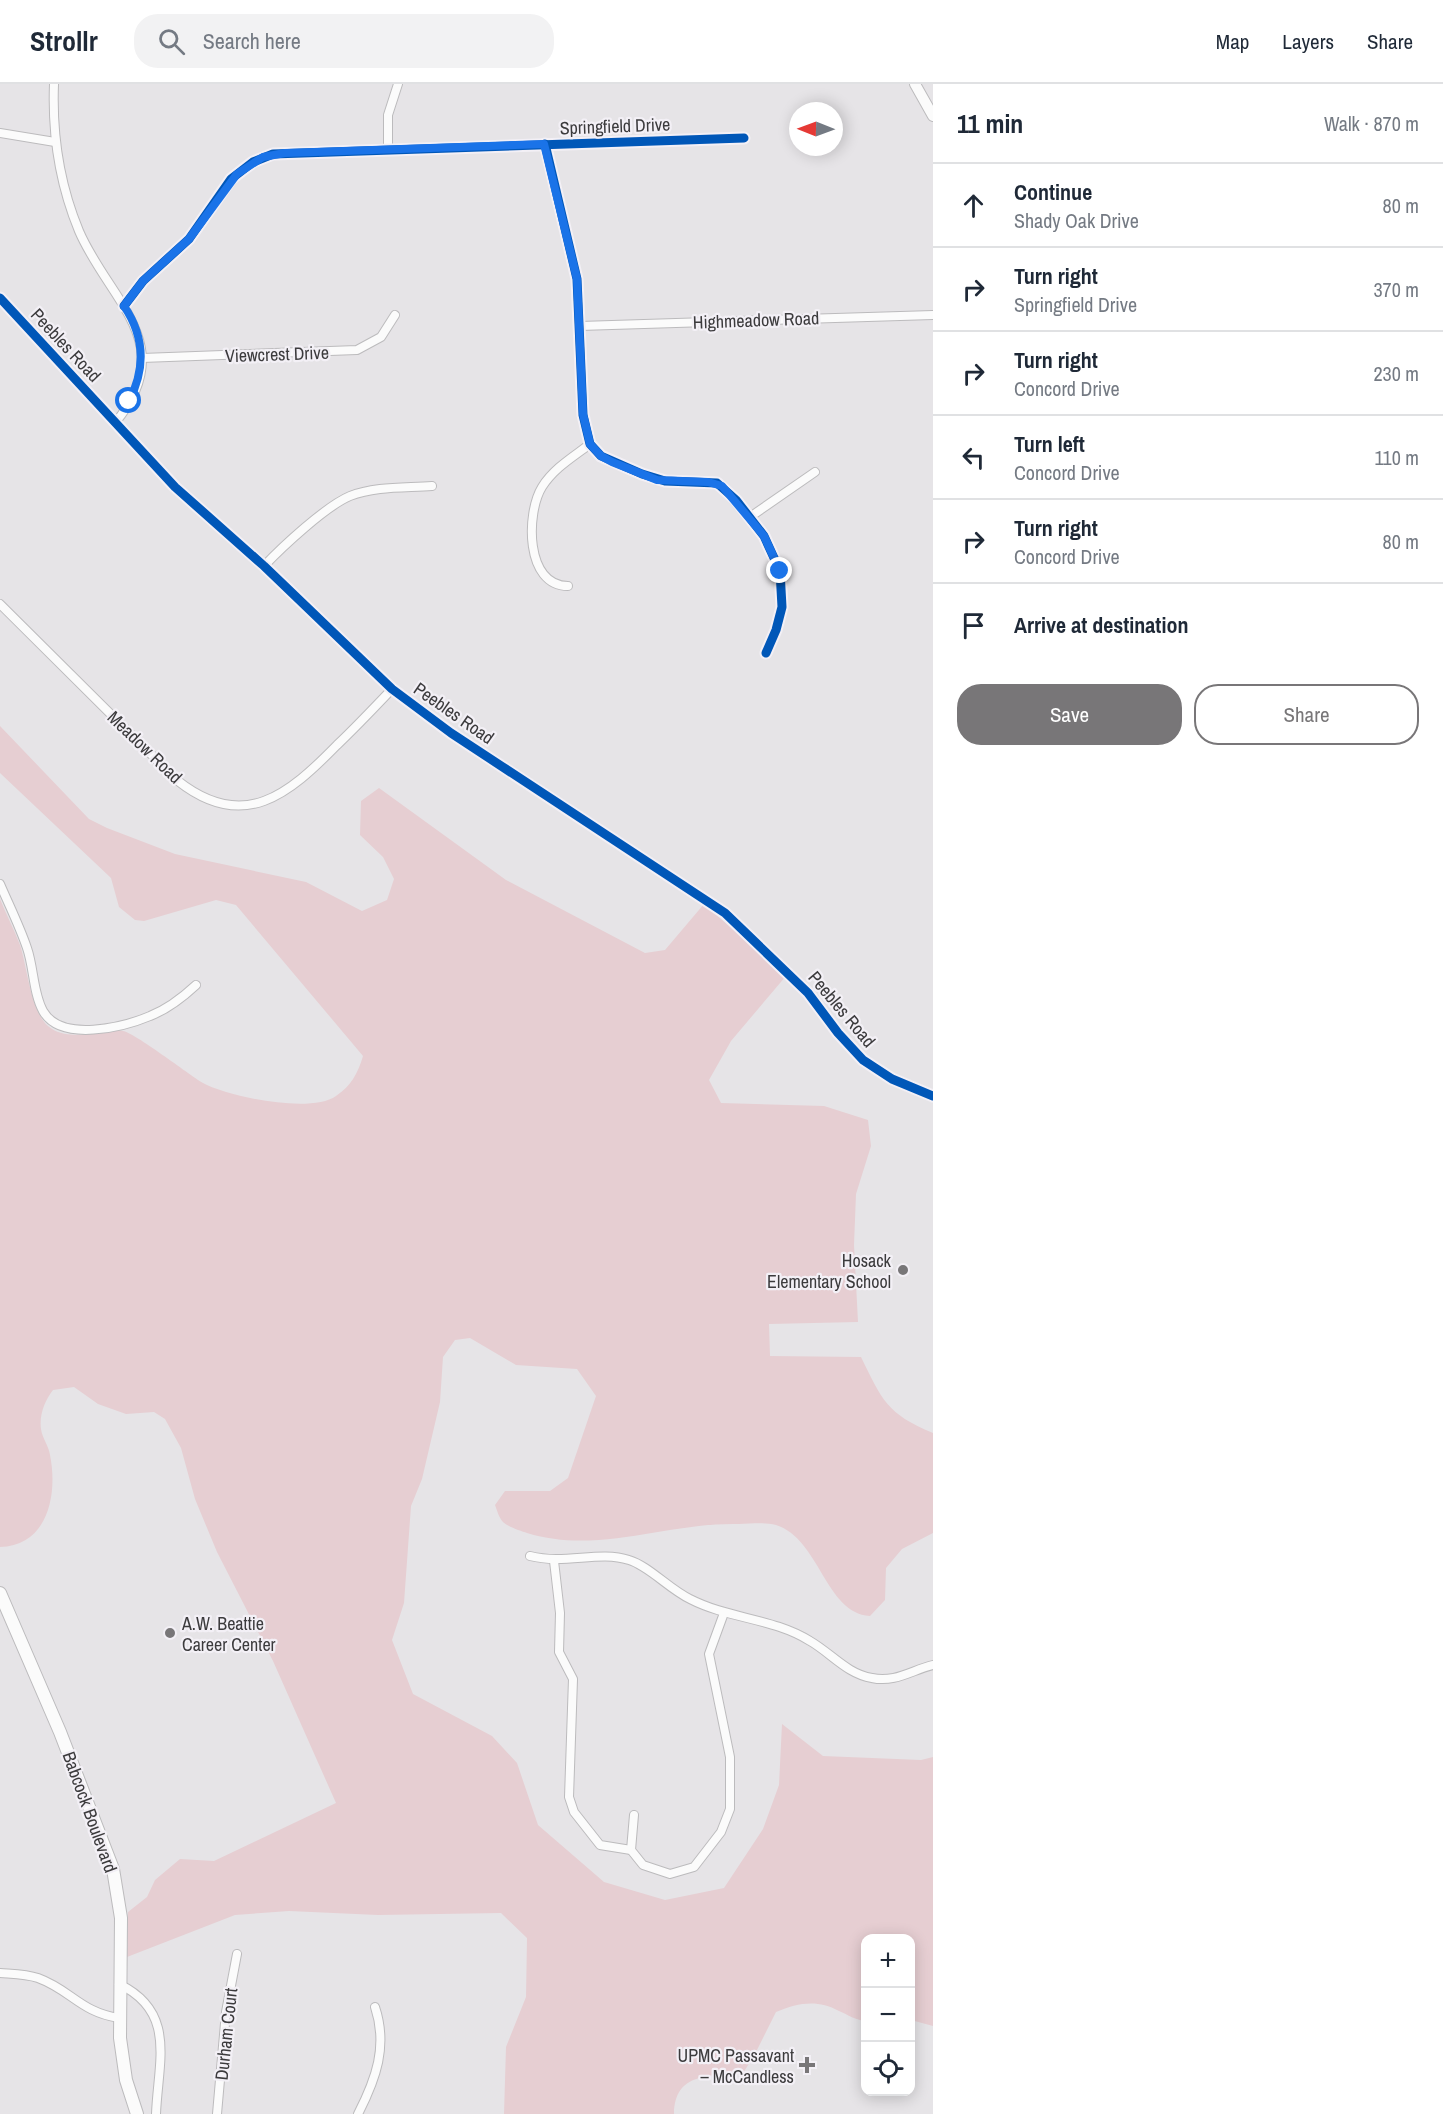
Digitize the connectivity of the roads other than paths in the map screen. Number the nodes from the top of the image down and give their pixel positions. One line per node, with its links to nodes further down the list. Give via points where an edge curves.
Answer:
1 (54, 84): 7 (street)
2 (398, 84): 9 (street, via 388,115)
3 (915, 84): 4 (street)
4 (933, 116)
5 (0, 133): 7 (street)
6 (744, 138): 8 (street, Springfield Drive)
7 (55, 141): 11 (street, via 64,190 79,231)
8 (544, 144): 9 (street, Springfield Drive); 14 (street, via 575,265)
9 (388, 150): 11 (street, Springfield Drive, via 285,153 253,162 231,179 189,239 143,281)
10 (0, 298): 16 (street, Peebles Road)
11 (124, 306): 15 (street, via 138,331)
12 (395, 315): 15 (street, Viewcrest Drive, via 381,336 357,350)
13 (933, 315): 14 (street, Highmeadow Road)
14 (580, 326): 17 (street, via 583,414)
15 (142, 358): 16 (street, via 134,392)
16 (115, 423): 21 (street, Peebles Road, via 175,487)
17 (590, 444): 20 (street, via 612,462 657,480 717,483); 22 (street, via 549,477 537,497 531,519 534,549 542,570 554,584)
18 (815, 472): 20 (street)
19 (432, 486): 21 (street, via 351,496 318,518)
20 (750, 517): 24 (street, via 775,558 782,584 780,619)
21 (264, 566): 25 (street, Peebles Road)
22 (568, 586)
23 (0, 604): 25 (street, Meadow Road, via 178,782 220,803 251,804 281,795 310,773)
24 (766, 653)
25 (392, 689): 28 (street, Peebles Road, via 451,733 725,913 808,993 863,1060 892,1079)
26 (0, 884): 27 (street, via 27,948 42,1009 58,1025 96,1030 123,1025 171,1006)
27 (196, 986)
28 (933, 1096)
29 (530, 1556): 30 (street)
30 (554, 1561): 32 (street, via 626,1558 689,1599); 35 (street, via 560,1612 559,1652 573,1679 569,1797 574,1812 600,1845)
31 (0, 1593): 38 (main road, Babcock Boulevard, via 113,1869 121,1918)
32 (724, 1613): 33 (street, via 759,1619 792,1631 848,1669 871,1678 900,1677); 35 (street, via 709,1654 730,1757 730,1809 721,1833 694,1868 670,1874 643,1865)
33 (933, 1665)
34 (634, 1815): 35 (street)
35 (631, 1850)
36 (237, 1954): 43 (street, Durham Court, via 226,2012)
37 (0, 1973): 40 (street, via 40,1979 88,2010)
38 (119, 1984): 40 (main road, Babcock Boulevard); 42 (street, via 146,2002 161,2035)
39 (375, 2007): 44 (street, via 381,2036 379,2068)
40 (119, 2018): 41 (main road, Babcock Boulevard, via 123,2066)
41 (137, 2114)
42 (156, 2114)
43 (217, 2114)
44 (358, 2114)

